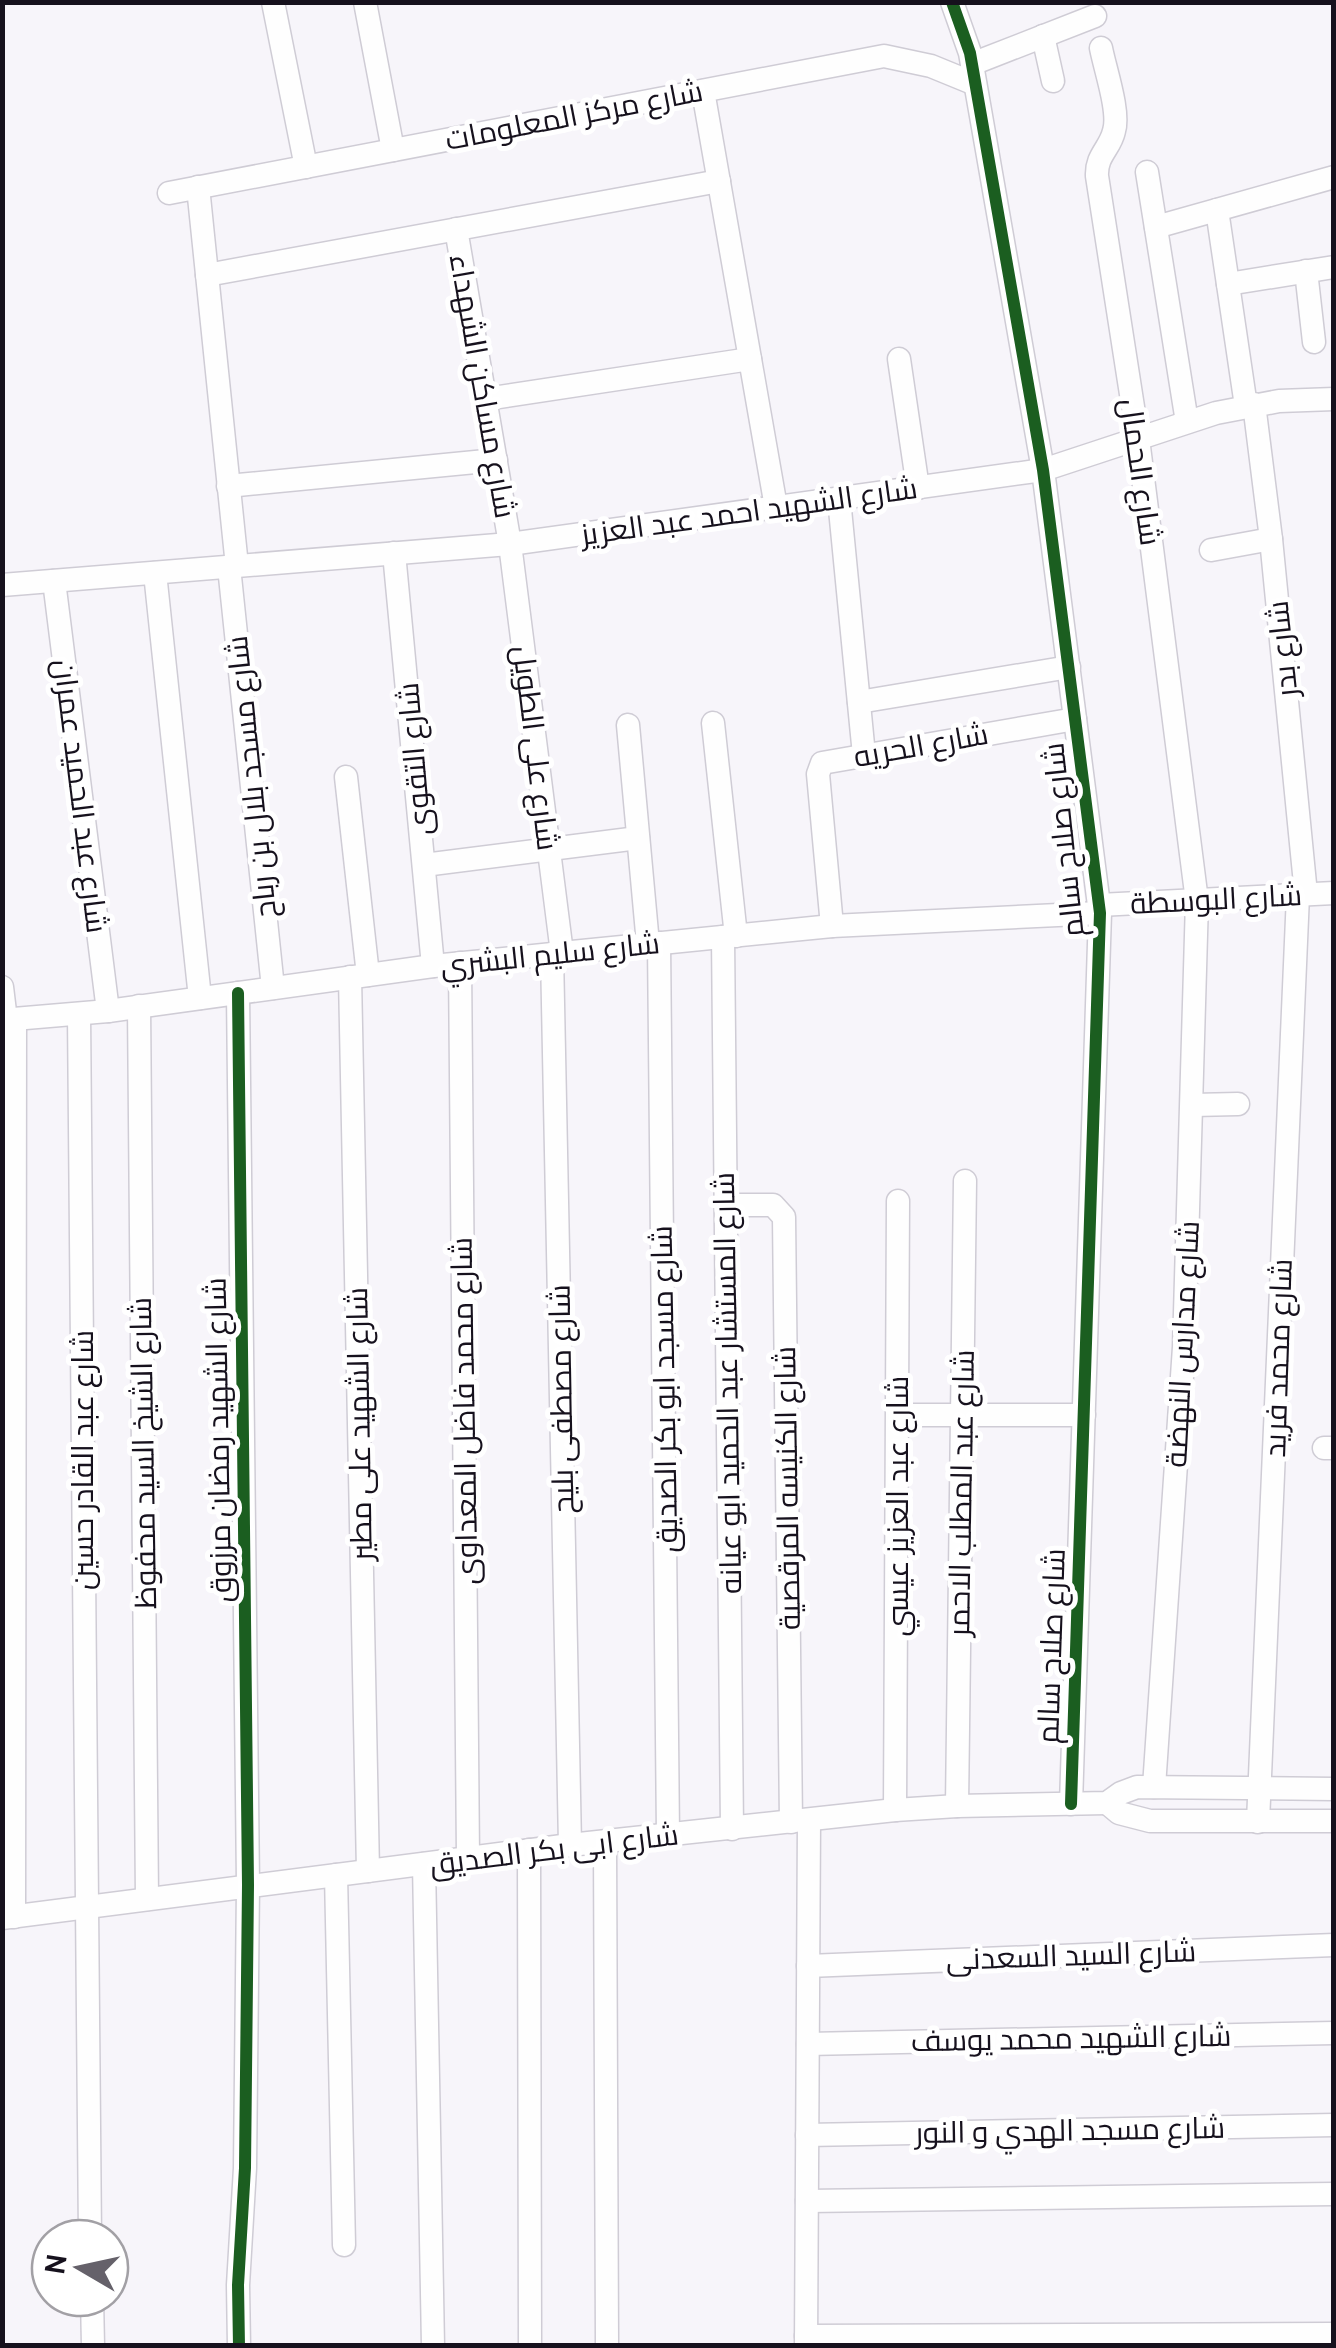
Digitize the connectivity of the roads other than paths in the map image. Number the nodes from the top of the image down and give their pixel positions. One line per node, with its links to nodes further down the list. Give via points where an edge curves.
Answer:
1 (273, 2): 11 (street)
2 (365, 2): 10 (street)
3 (952, 2): 7 (street, شارع صلاح سالم)
4 (1096, 16): 5 (street)
5 (1043, 36): 7 (street); 8 (street)
6 (1101, 48): 31 (street, شارع الحمال, via 1116,120 1098,157 1097,176)
7 (974, 74): 9 (street, شارع مركز المعلومات, via 884,56); 33 (street, شارع صلاح سالم)
8 (1053, 80)
9 (703, 91): 10 (street, شارع مركز المعلومات); 14 (street)
10 (393, 150): 11 (street, شارع مركز المعلومات)
11 (306, 166): 15 (street, شارع مركز المعلومات)
12 (1147, 172): 18 (street)
13 (1334, 177): 17 (street)
14 (719, 181): 19 (street); 25 (street)
15 (198, 187): 16 (street, شارع مركز المعلومات); 22 (street, شارع مسجد بلال بن رباح)
16 (169, 193)
17 (1216, 210): 18 (street); 23 (street, شارع بدر)
18 (1156, 226): 30 (street)
19 (456, 229): 22 (street); 27 (street, شارع مساكن الشهداء)
20 (1334, 267): 21 (street)
21 (1306, 271): 23 (street); 24 (street)
22 (207, 274): 34 (street, شارع مسجد بلال بن رباح)
23 (1228, 284): 29 (street, شارع بدر)
24 (1314, 342)
25 (750, 359): 27 (street); 37 (street)
26 (900, 359): 35 (street)
27 (486, 399): 32 (street, شارع مساكن الشهداء)
28 (1334, 399): 29 (street, شارع الشهيد احمد عبد العزيز)
29 (1250, 405): 30 (street, شارع الشهيد احمد عبد العزيز); 38 (street, شارع بدر)
30 (1187, 422): 31 (street, شارع الشهيد احمد عبد العزيز)
31 (1138, 439): 33 (street, شارع الشهيد احمد عبد العزيز); 58 (street, شارع الحمال)
32 (496, 460): 34 (street); 39 (street, شارع مساكن الشهداء)
33 (1043, 470): 35 (street, شارع الشهيد احمد عبد العزيز); 46 (street, شارع صلاح سالم)
34 (228, 486): 42 (street, شارع مسجد بلال بن رباح)
35 (918, 488): 36 (street, شارع الشهيد احمد عبد العزيز)
36 (838, 498): 37 (street, شارع الشهيد احمد عبد العزيز); 47 (street)
37 (776, 507): 39 (street, شارع الشهيد احمد عبد العزيز)
38 (1271, 539): 40 (street); 57 (street, شارع بدر)
39 (510, 544): 41 (street, شارع الشهيد احمد عبد العزيز); 54 (street, شارع على الطويل)
40 (1211, 550)
41 (394, 553): 42 (street, شارع الشهيد احمد عبد العزيز); 55 (street, شارع التقوى)
42 (233, 566): 43 (street, شارع الشهيد احمد عبد العزيز); 68 (street, شارع مسجد بلال بن رباح)
43 (155, 573): 44 (street, شارع الشهيد احمد عبد العزيز); 70 (street)
44 (54, 582): 45 (street, شارع الشهيد احمد عبد العزيز); 72 (street, شارع عبد الحميد عمران)
45 (2, 585)
46 (1069, 667): 47 (street); 48 (street, شارع صلاح سالم)
47 (859, 702): 51 (street)
48 (1076, 719): 51 (street, شارع الحريه); 59 (street, شارع صلاح سالم)
49 (713, 723): 61 (street, شارع المستشار عبد الحميد ابو عيانه)
50 (628, 725): 53 (street, شارع مسجد ابو بكر الصديق)
51 (864, 755): 60 (street, شارع الحريه, via 819,766)
52 (346, 777): 66 (street, شارع الشهيد على مطير)
53 (638, 838): 54 (street); 62 (street, شارع مسجد ابو بكر الصديق)
54 (549, 849): 55 (street); 63 (street, شارع على الطويل)
55 (424, 865): 65 (street, شارع التقوى)
56 (1334, 893): 57 (street, شارع البوسطة)
57 (1302, 895): 58 (street, شارع البوسطة); 84 (street, شارع محمد فريد)
58 (1197, 901): 59 (street, شارع البوسطة); 76 (street, شارع مدارس النهضة)
59 (1100, 909): 60 (street, شارع سليم البشري); 82 (street, شارع صلاح سالم)
60 (832, 926): 61 (street, شارع سليم البشري)
61 (729, 936): 62 (street, شارع سليم البشري); 79 (street, شارع المستشار عبد الحميد ابو عيانه)
62 (654, 944): 63 (street, شارع سليم البشري); 94 (street, شارع مسجد ابو بكر الصديق)
63 (557, 953): 64 (street, شارع سليم البشري); 96 (street, شارع مصطفى بليح)
64 (460, 963): 65 (street, شارع سليم البشري); 98 (street, شارع محمد فاضل المعداوى)
65 (434, 966): 66 (street, شارع سليم البشري)
66 (359, 976): 68 (street, شارع سليم البشري); 100 (street, شارع الشهيد على مطير)
67 (2, 987): 74 (street)
68 (273, 988): 69 (street, شارع سليم البشري)
69 (238, 993): 70 (street, شارع سليم البشري); 102 (street, شارع الشهيد رمضان مرزوق)
70 (200, 998): 71 (street, شارع سليم البشري)
71 (139, 1006): 72 (street, شارع سليم البشري); 103 (street, شارع الشيخ السيد محفوظ)
72 (108, 1012): 73 (street, شارع سليم البشري)
73 (79, 1014): 74 (street, شارع سليم البشري); 104 (street, شارع عبد القادر حسين)
74 (8, 1020): 105 (street)
75 (1238, 1104): 76 (street)
76 (1193, 1105): 83 (street, شارع مدارس النهضة)
77 (966, 1181): 81 (street, شارع عبد المطلب الاحمر)
78 (898, 1201): 80 (street, شارع عبد العزيز عيسي)
79 (726, 1205): 90 (street, شارع الكنيسه المرقصية, via 772,1205 784,1217); 93 (street, شارع المستشار عبد الحميد ابو عيانه)
80 (898, 1414): 81 (street); 89 (street, شارع عبد العزيز عيسي)
81 (963, 1415): 82 (street); 88 (street, شارع عبد المطلب الاحمر)
82 (1084, 1415): 87 (street, شارع صلاح سالم)
83 (1154, 1787): 84 (street, شارع ابى بكر الصديق); 86 (street, شارع ابى بكر الصديق, via 1120,1793)
84 (1259, 1788): 85 (street, شارع ابى بكر الصديق); 92 (street, شارع محمد فريد)
85 (1334, 1789)
86 (1107, 1803): 87 (street, شارع ابى بكر الصديق); 92 (street, شارع ابى بكر الصديق, via 1134,1820)
87 (1072, 1804): 88 (street, شارع ابى بكر الصديق)
88 (957, 1806): 89 (street, شارع ابى بكر الصديق)
89 (896, 1810): 90 (street, شارع ابى بكر الصديق)
90 (800, 1821): 93 (street, شارع ابى بكر الصديق); 107 (street, شارع الكنيسه المرقصية)
91 (1334, 1821): 92 (street, شارع ابى بكر الصديق)
92 (1258, 1822)
93 (732, 1829): 94 (street, شارع ابى بكر الصديق)
94 (668, 1836): 95 (street, شارع ابى بكر الصديق)
95 (606, 1842): 96 (street, شارع ابى بكر الصديق); 125 (street)
96 (570, 1845): 97 (street, شارع ابى بكر الصديق)
97 (529, 1850): 98 (street, شارع ابى بكر الصديق); 124 (street)
98 (468, 1858): 99 (street, شارع ابى بكر الصديق)
99 (424, 1864): 100 (street, شارع ابى بكر الصديق); 123 (street)
100 (368, 1871): 101 (street, شارع ابى بكر الصديق)
101 (336, 1875): 102 (street, شارع ابى بكر الصديق); 115 (street)
102 (248, 1885): 103 (street, شارع ابى بكر الصديق); 122 (street, شارع الشهيد رمضان مرزوق)
103 (147, 1899): 104 (street, شارع ابى بكر الصديق)
104 (86, 1906): 105 (street, شارع ابى بكر الصديق); 114 (street, شارع عبد القادر حسين)
105 (8, 1918)
106 (1334, 1945): 107 (street, شارع السيد السعدنى)
107 (808, 1966): 109 (street, شارع الكنيسه المرقصية)
108 (1334, 2033): 109 (street, شارع الشهيد محمد يوسف)
109 (808, 2044): 111 (street, شارع الكنيسه المرقصية)
110 (1334, 2124): 111 (street, شارع مسجد الهدي و النور)
111 (807, 2134): 113 (street, شارع الكنيسه المرقصية)
112 (1334, 2194): 113 (street)
113 (806, 2201): 120 (street, شارع الكنيسه المرقصية)
114 (90, 2218)
115 (344, 2246)
116 (92, 2318): 121 (street)
117 (1334, 2334): 119 (street)
118 (917, 2340): 119 (street); 120 (street)
119 (1041, 2340)
120 (806, 2341)
121 (93, 2346)
122 (239, 2346)
123 (434, 2346)
124 (530, 2346)
125 (608, 2346)

